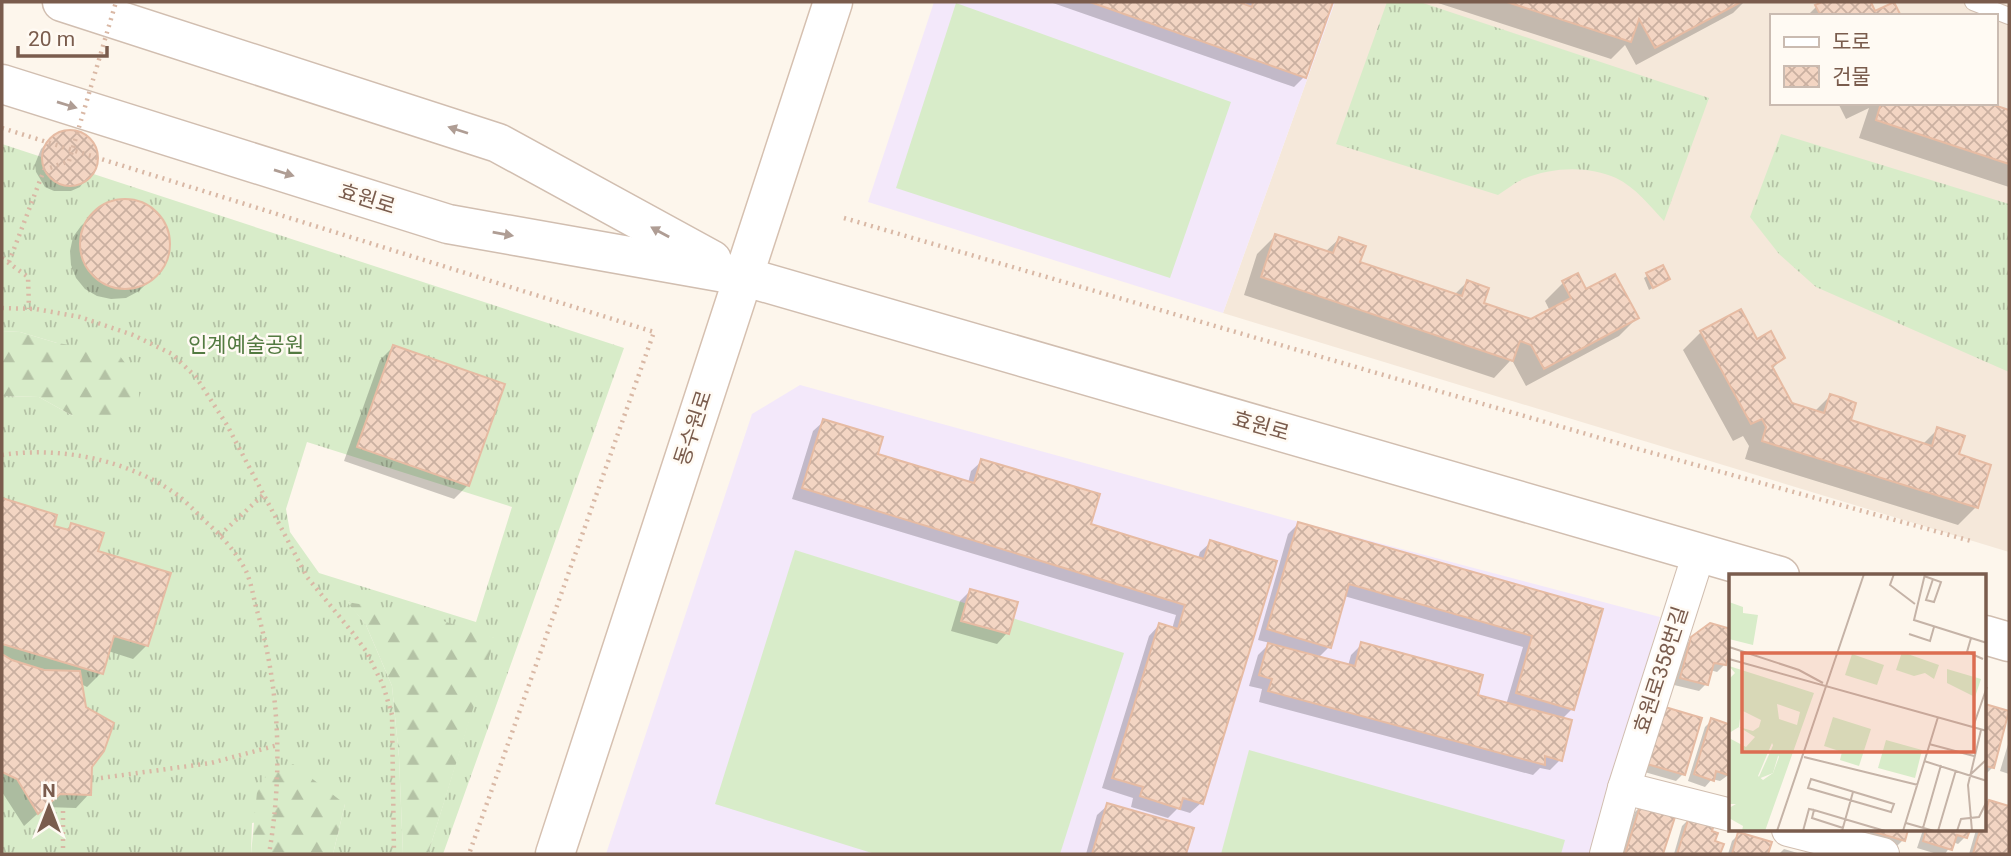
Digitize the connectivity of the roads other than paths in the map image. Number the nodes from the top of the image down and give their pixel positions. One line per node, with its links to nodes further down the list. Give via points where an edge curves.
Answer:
1 (62, 2): 6 (street, 효원로, one-way to 1, via 498,143)
2 (833, 2): 6 (street, 동수원로)
3 (1973, 2): 4 (lane)
4 (2009, 16)
5 (2, 84): 6 (street, 효원로, one-way to 6, via 448,224)
6 (742, 276): 7 (street, 효원로); 12 (street, 동수원로)
7 (1699, 553): 8 (street, 효원로); 9 (street, 효원로358번길)
8 (1773, 574)
9 (1623, 788): 10 (street); 13 (street, 효원로358번길)
10 (1729, 814)
11 (1795, 832): 14 (street)
12 (555, 854)
13 (1606, 854)
14 (1883, 854)

